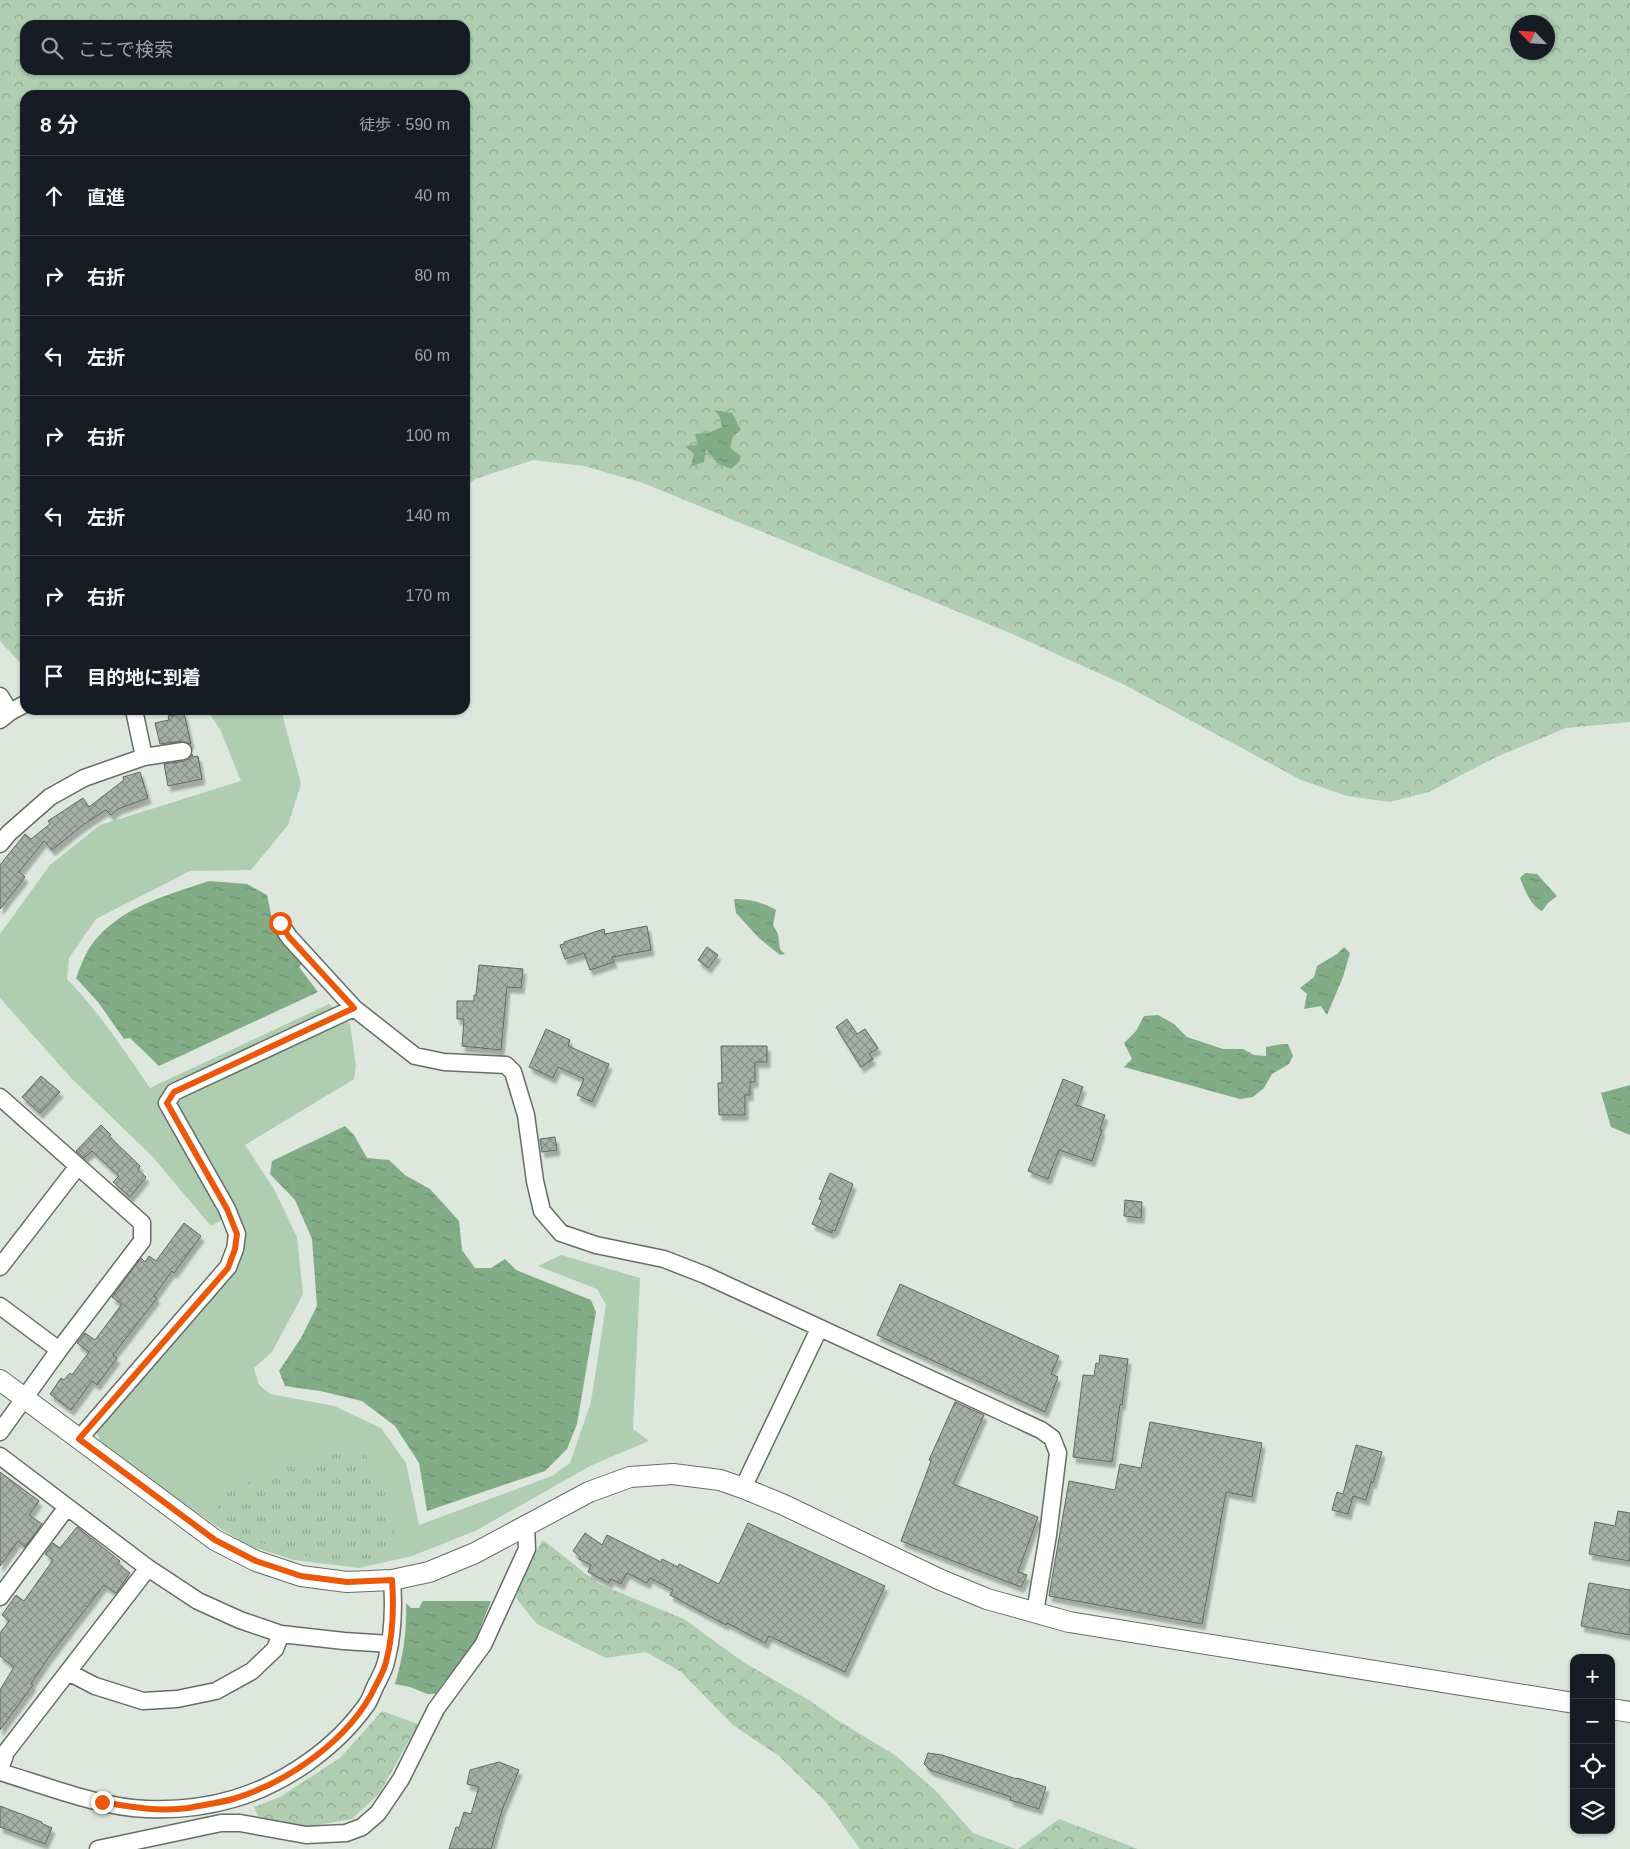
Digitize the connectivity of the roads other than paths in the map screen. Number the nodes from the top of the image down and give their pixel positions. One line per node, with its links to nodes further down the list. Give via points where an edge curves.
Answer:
1 (0, 696): 4 (street)
2 (20, 707): 4 (street)
3 (135, 715): 6 (street)
4 (5, 716)
5 (183, 751): 6 (street)
6 (144, 757): 7 (street, via 84,778 50,797)
7 (0, 844)
8 (280, 923): 9 (street)
9 (354, 1008): 14 (street, via 415,1056 444,1062 506,1065 513,1072 526,1115 542,1211 561,1233 596,1245 664,1259); 19 (street, via 174,1092 167,1103 227,1209 237,1234 235,1249 228,1268)
10 (1, 1099): 11 (street)
11 (78, 1166): 12 (street); 15 (street, via 142,1223 142,1241)
12 (0, 1267)
13 (0, 1306): 15 (street)
14 (819, 1329): 21 (street); 27 (street, via 1041,1430 1052,1438 1058,1453)
15 (59, 1350): 17 (street)
16 (0, 1380): 17 (street)
17 (24, 1398): 18 (street); 19 (street)
18 (0, 1432)
19 (79, 1439): 25 (street, via 215,1540 256,1561 301,1576 347,1582)
20 (0, 1456): 22 (street)
21 (743, 1488): 23 (street, via 720,1480 673,1474 630,1477 589,1492); 27 (street, via 941,1580 987,1599)
22 (67, 1507): 24 (street); 26 (street)
23 (526, 1527): 25 (street, via 438,1568); 35 (street, via 527,1549 482,1645 436,1709 402,1779 378,1813 362,1828 346,1833 306,1835 240,1823 221,1824)
24 (148, 1568): 28 (street, via 198,1601); 30 (street)
25 (392, 1580): 29 (street, via 394,1602)
26 (0, 1597)
27 (1035, 1612): 31 (street, via 1069,1622)
28 (282, 1634): 29 (street); 30 (street, via 275,1648 252,1672 216,1691 177,1700 143,1701 95,1686)
29 (390, 1644): 34 (street, via 386,1664 367,1703 344,1730 310,1761 276,1781 233,1799 187,1808 146,1809 102,1802)
30 (68, 1672): 34 (street, via 6,1752)
31 (1570, 1702)
32 (1615, 1710): 33 (street)
33 (1630, 1712)
34 (0, 1771)
35 (98, 1849)

